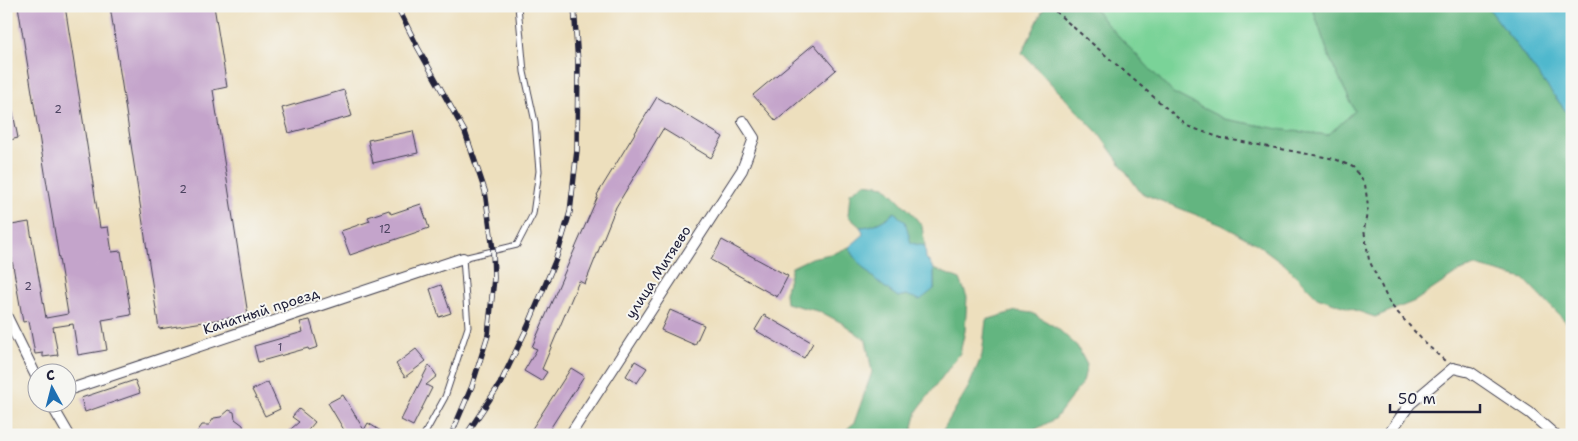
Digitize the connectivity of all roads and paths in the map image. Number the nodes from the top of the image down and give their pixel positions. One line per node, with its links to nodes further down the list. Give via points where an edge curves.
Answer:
1 (518, 6): 4 (lane, via 538,161 533,214 517,245)
2 (1049, 6): 7 (path, via 1187,126 1221,138 1335,159 1353,167 1365,184 1368,207 1364,230 1369,260 1390,304)
3 (743, 121): 12 (street, улица Митяево, via 754,138 742,170)
4 (463, 258): 8 (street, Канатный проезд); 11 (lane, via 468,327 445,397)
5 (6, 315): 6 (street)
6 (30, 364)
7 (1453, 368): 13 (street, via 1410,404); 14 (street, via 1470,372 1530,413)
8 (78, 387)
9 (57, 414): 10 (street)
10 (69, 435)
11 (424, 435)
12 (570, 435)
13 (1388, 435)
14 (1555, 435)

